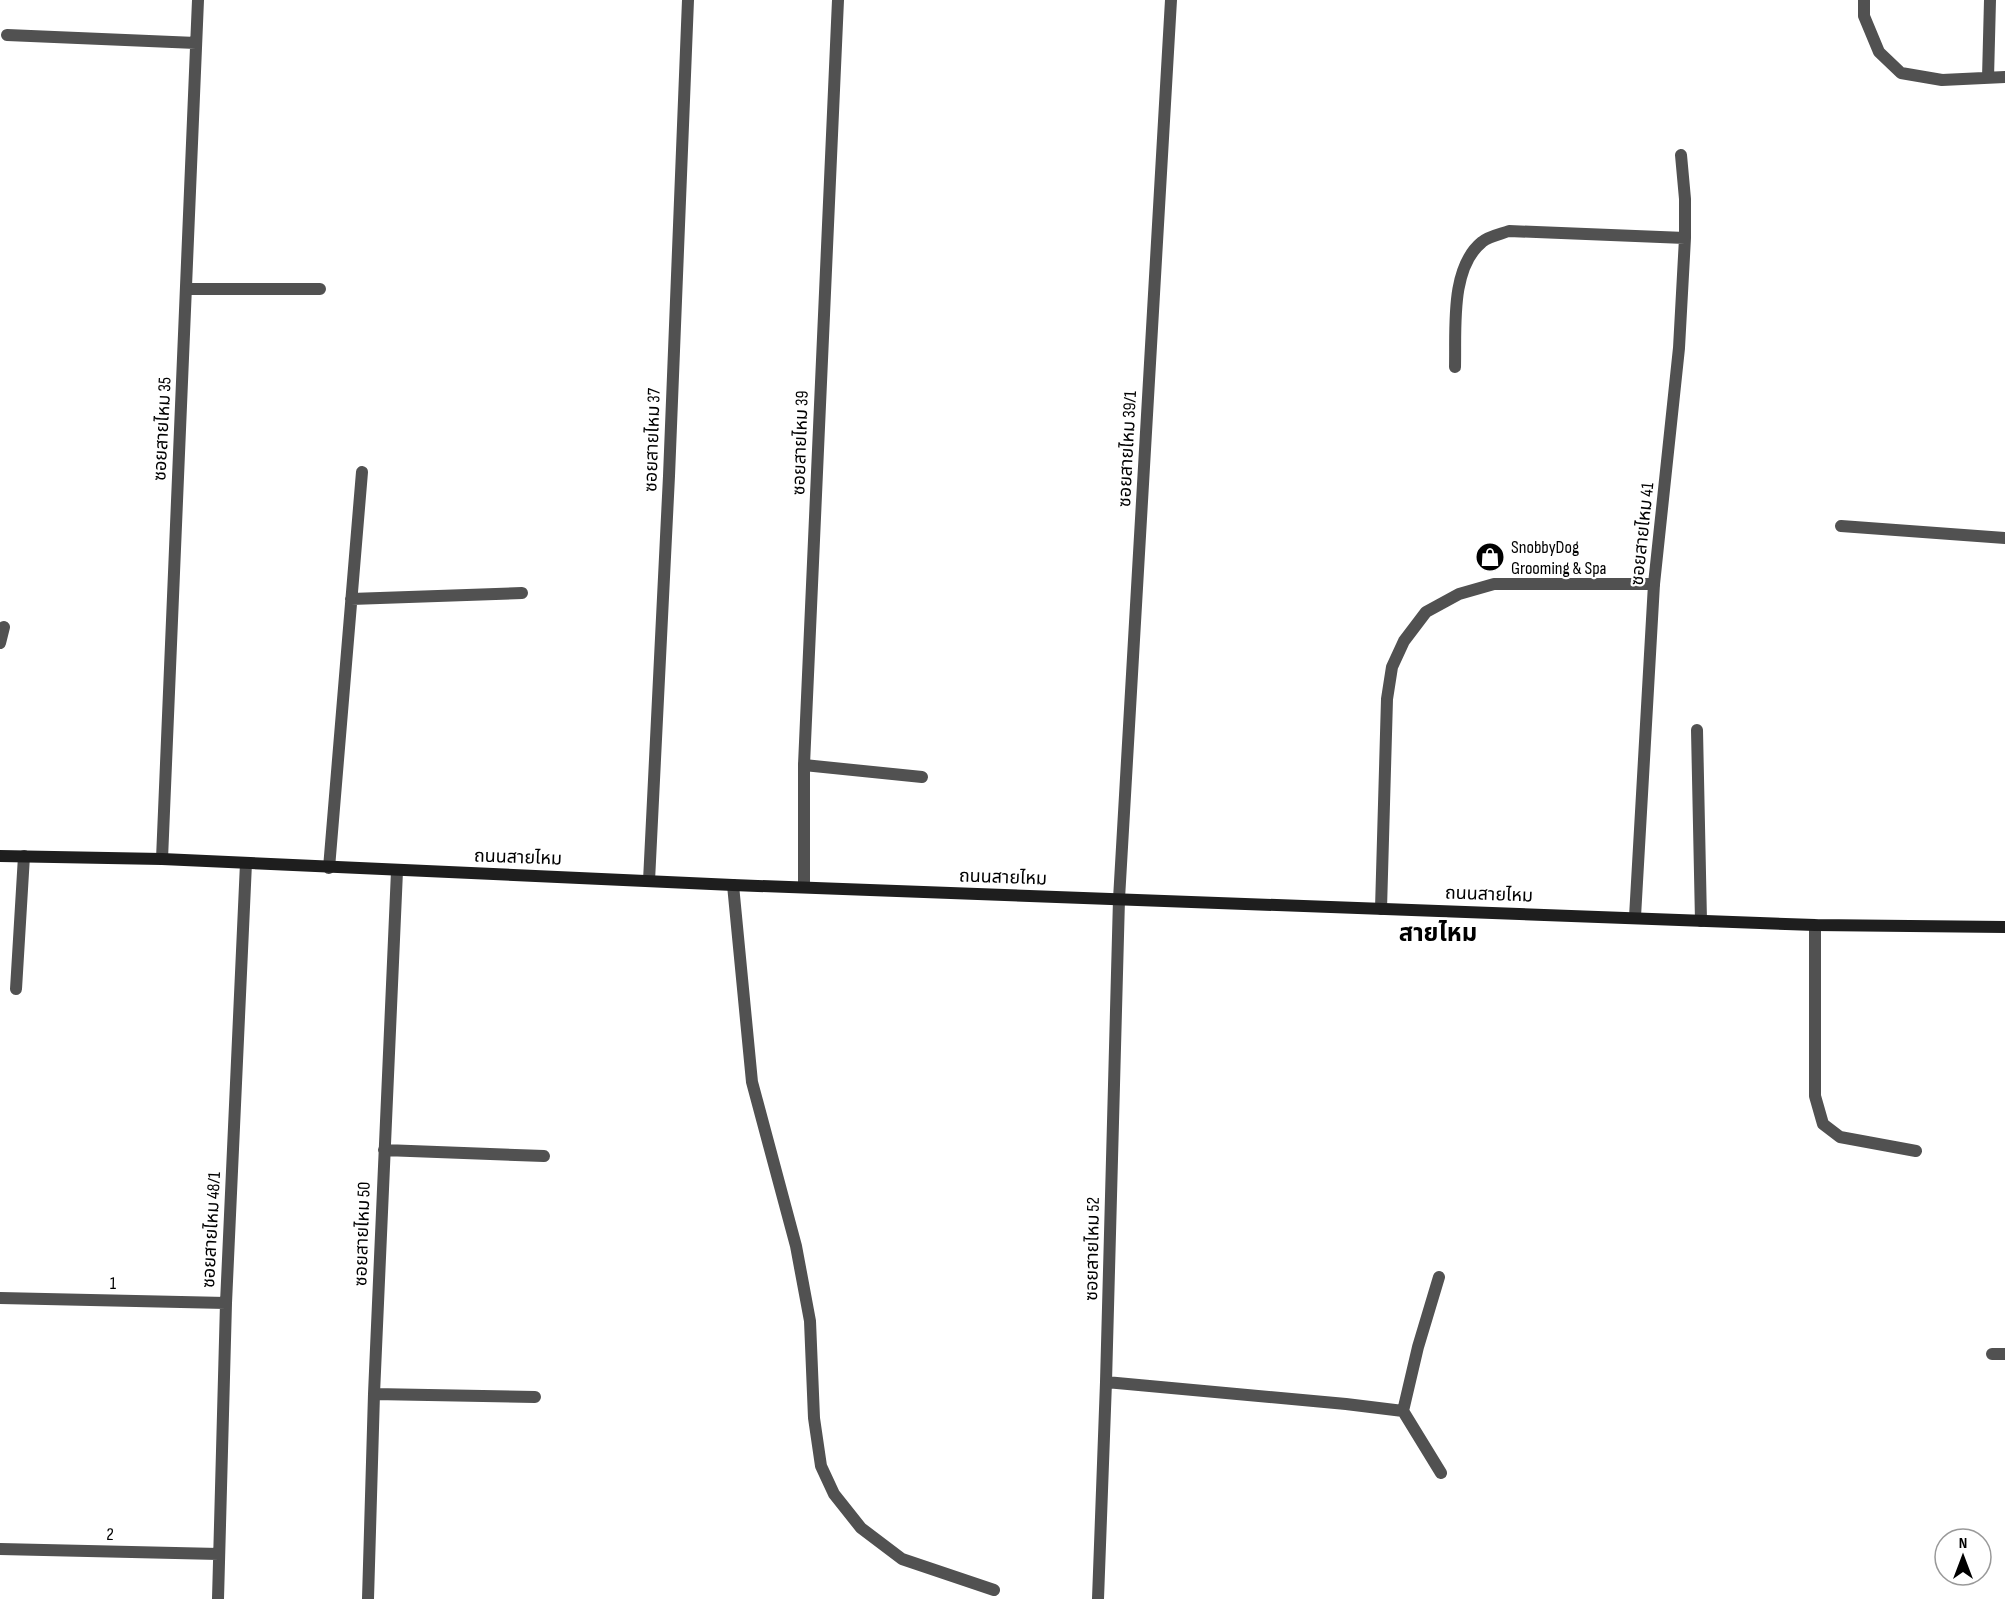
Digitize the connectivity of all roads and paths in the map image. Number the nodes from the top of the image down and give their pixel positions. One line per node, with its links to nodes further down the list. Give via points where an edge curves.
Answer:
1 (198, 0): 8 (street, ซอยสายไหม 35)
2 (688, 0): 33 (street, ซอยสายไหม 37)
3 (838, 0): 25 (street, ซอยสายไหม 39)
4 (1171, 0): 36 (street, ซอยสายไหม 39/1)
5 (1864, 0): 9 (street, via 1864,16 1879,52 1901,73 1942,80)
6 (1990, 0): 9 (street)
7 (7, 34): 8 (street)
8 (196, 43): 13 (street, ซอยสายไหม 35)
9 (1988, 78): 10 (street)
10 (2005, 78)
11 (1681, 156): 12 (street, ซอยสายไหม 41)
12 (1684, 238): 15 (street, via 1509,231 1483,241 1466,262 1458,286); 19 (street, ซอยสายไหม 41, via 1676,384)
13 (186, 289): 14 (street); 29 (street, ซอยสายไหม 35)
14 (320, 289)
15 (1455, 366)
16 (362, 472): 21 (street)
17 (1841, 526): 18 (street)
18 (2005, 538)
19 (1654, 584): 37 (street, via 1494,584 1459,594 1426,612 1404,641 1392,667 1386,699); 38 (street, ซอยสายไหม 41)
20 (522, 593): 21 (street)
21 (351, 599): 31 (street)
22 (4, 627): 23 (street)
23 (0, 643)
24 (1697, 730): 39 (street)
25 (804, 765): 26 (street); 35 (street, ซอยสายไหม 39)
26 (922, 777)
27 (0, 856): 28 (main road, ถนนสายไหม)
28 (24, 856): 29 (main road, ถนนสายไหม); 42 (street)
29 (162, 859): 30 (main road, ถนนสายไหม)
30 (246, 863): 31 (main road, ถนนสายไหม); 48 (street, ซอยสายไหม 48/1)
31 (329, 868): 32 (main road, ถนนสายไหม)
32 (397, 871): 33 (main road, ถนนสายไหม); 43 (street, ซอยสายไหม 50)
33 (649, 881): 34 (main road, ถนนสายไหม)
34 (733, 885): 35 (main road, ถนนสายไหม); 56 (street, via 752,1082 796,1246 810,1321 814,1418 821,1466 834,1494 861,1528 902,1559)
35 (804, 887): 36 (main road, ถนนสายไหม)
36 (1119, 899): 37 (main road, ถนนสายไหม); 49 (street, ซอยสายไหม 52)
37 (1381, 909): 38 (main road, ถนนสายไหม)
38 (1635, 917): 39 (main road, ถนนสายไหม)
39 (1701, 921): 40 (main road, ถนนสายไหม)
40 (1815, 925): 41 (main road, ถนนสายไหม); 44 (street, via 1815,1096 1823,1124 1840,1137)
41 (2005, 927)
42 (16, 989)
43 (384, 1150): 45 (street); 50 (street, ซอยสายไหม 50)
44 (1916, 1152)
45 (544, 1155)
46 (1439, 1277): 52 (street)
47 (0, 1298): 48 (street, 1)
48 (226, 1303): 55 (street, ซอยสายไหม 48/1)
49 (1106, 1382): 52 (street); 59 (street, ซอยสายไหม 52)
50 (374, 1394): 51 (street); 58 (street, ซอยสายไหม 50)
51 (535, 1397)
52 (1403, 1411): 53 (street)
53 (1441, 1473)
54 (0, 1549): 55 (street, 2)
55 (219, 1554): 57 (street, ซอยสายไหม 48/1)
56 (994, 1590)
57 (218, 1599)
58 (368, 1599)
59 (1098, 1599)

